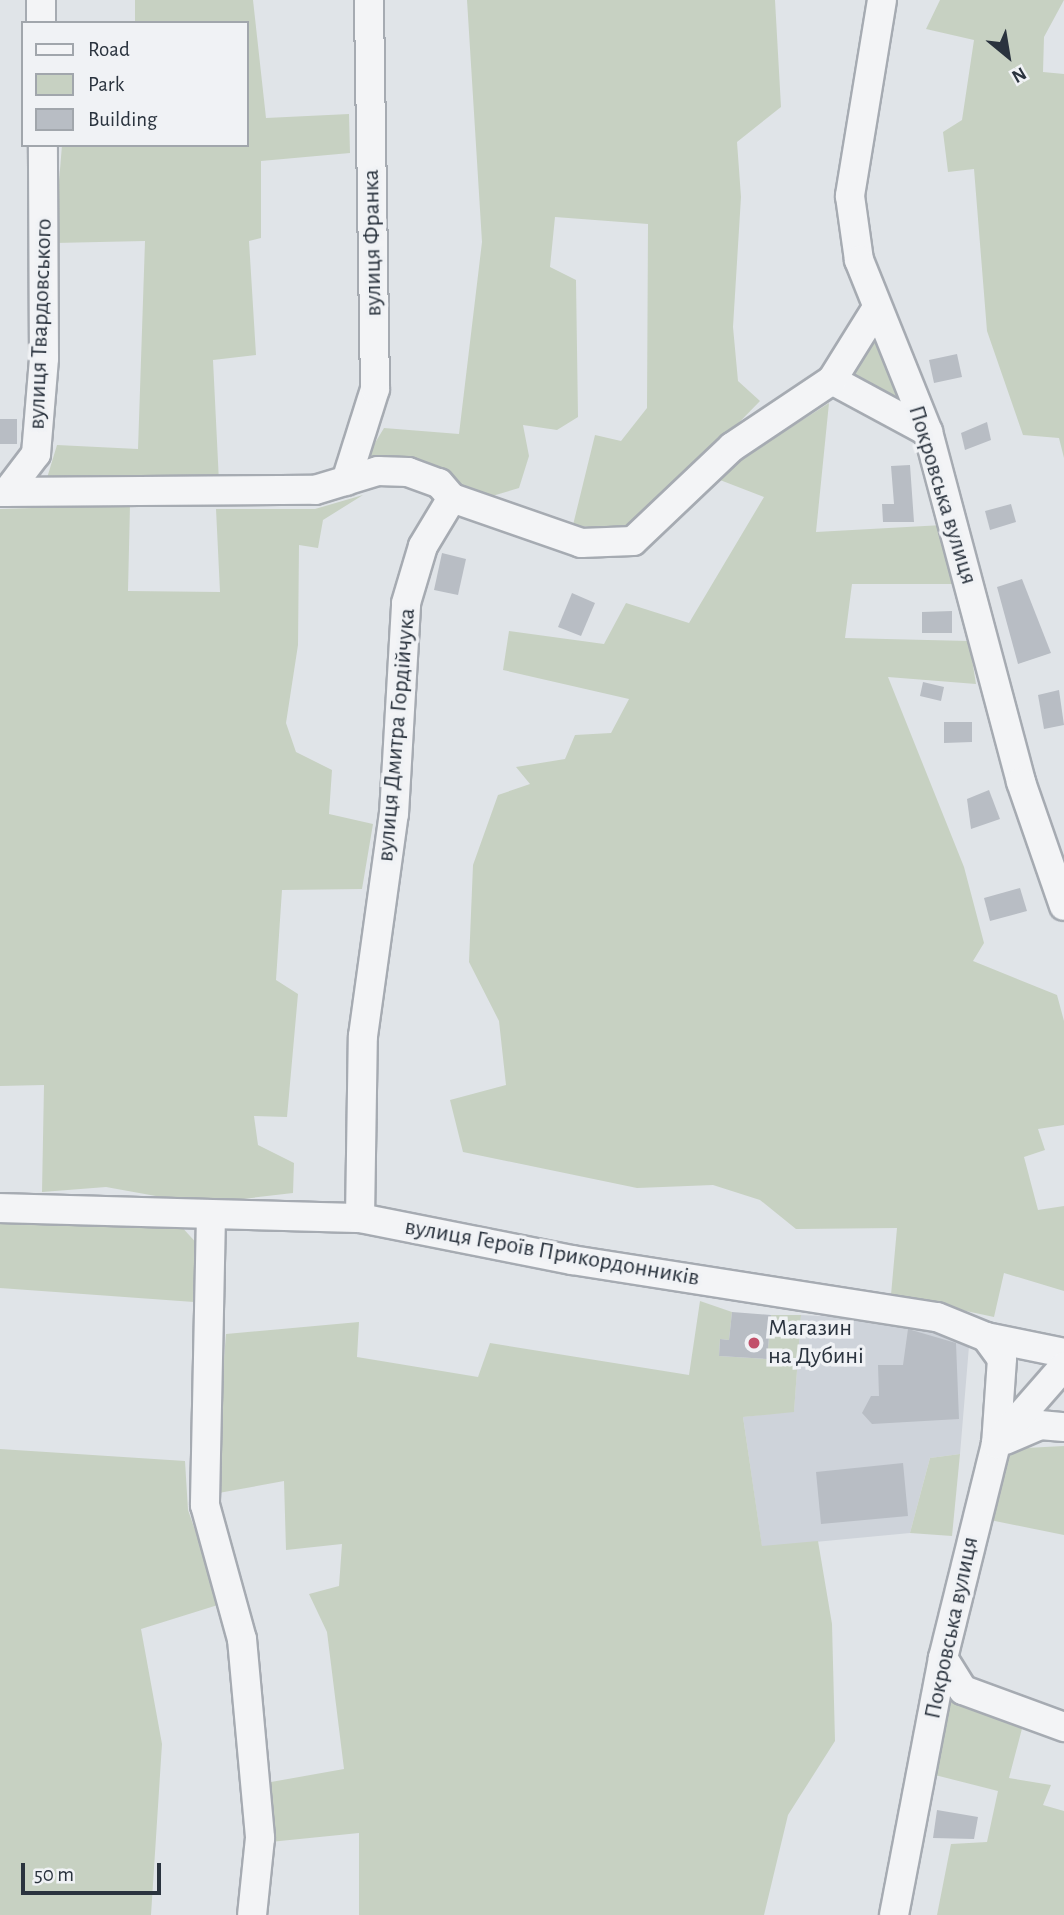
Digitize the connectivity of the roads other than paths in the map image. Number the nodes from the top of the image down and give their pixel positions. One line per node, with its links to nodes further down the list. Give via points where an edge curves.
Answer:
1 (41, 0): 4 (street)
2 (369, 0): 9 (street, вулиця Франка, via 376,389)
3 (882, 0): 6 (street, Покровська вулиця, via 850,196)
4 (41, 21)
5 (43, 147): 10 (street, вулиця Твардовського, via 44,358 36,454)
6 (875, 311): 7 (street); 8 (street, Покровська вулиця)
7 (832, 380): 8 (street); 11 (street, via 732,447 633,541 581,543)
8 (928, 432): 12 (street, Покровська вулиця, via 1021,782)
9 (346, 481): 10 (street, via 315,491); 11 (street, via 378,471 408,472 439,483)
10 (3, 492)
11 (452, 498): 15 (street, вулиця Дмитра Гордійчука, via 423,546 406,603 394,814 363,1036)
12 (1064, 906)
13 (0, 1208): 14 (street, вулиця Героїв Прикордонників)
14 (211, 1215): 15 (street, вулиця Героїв Прикордонників); 22 (street, via 205,1505 242,1639 260,1838)
15 (360, 1218): 16 (street, вулиця Героїв Прикордонників, via 572,1260 937,1317)
16 (986, 1337): 17 (street, вулиця Героїв Прикордонників); 19 (street, via 1005,1375)
17 (1063, 1367): 19 (street, Покровська вулиця)
18 (1064, 1427): 19 (street, via 1040,1425)
19 (996, 1444): 20 (street, Покровська вулиця)
20 (943, 1658): 21 (street, via 963,1690); 23 (street, Покровська вулиця)
21 (1064, 1727)
22 (252, 1915)
23 (894, 1915)

